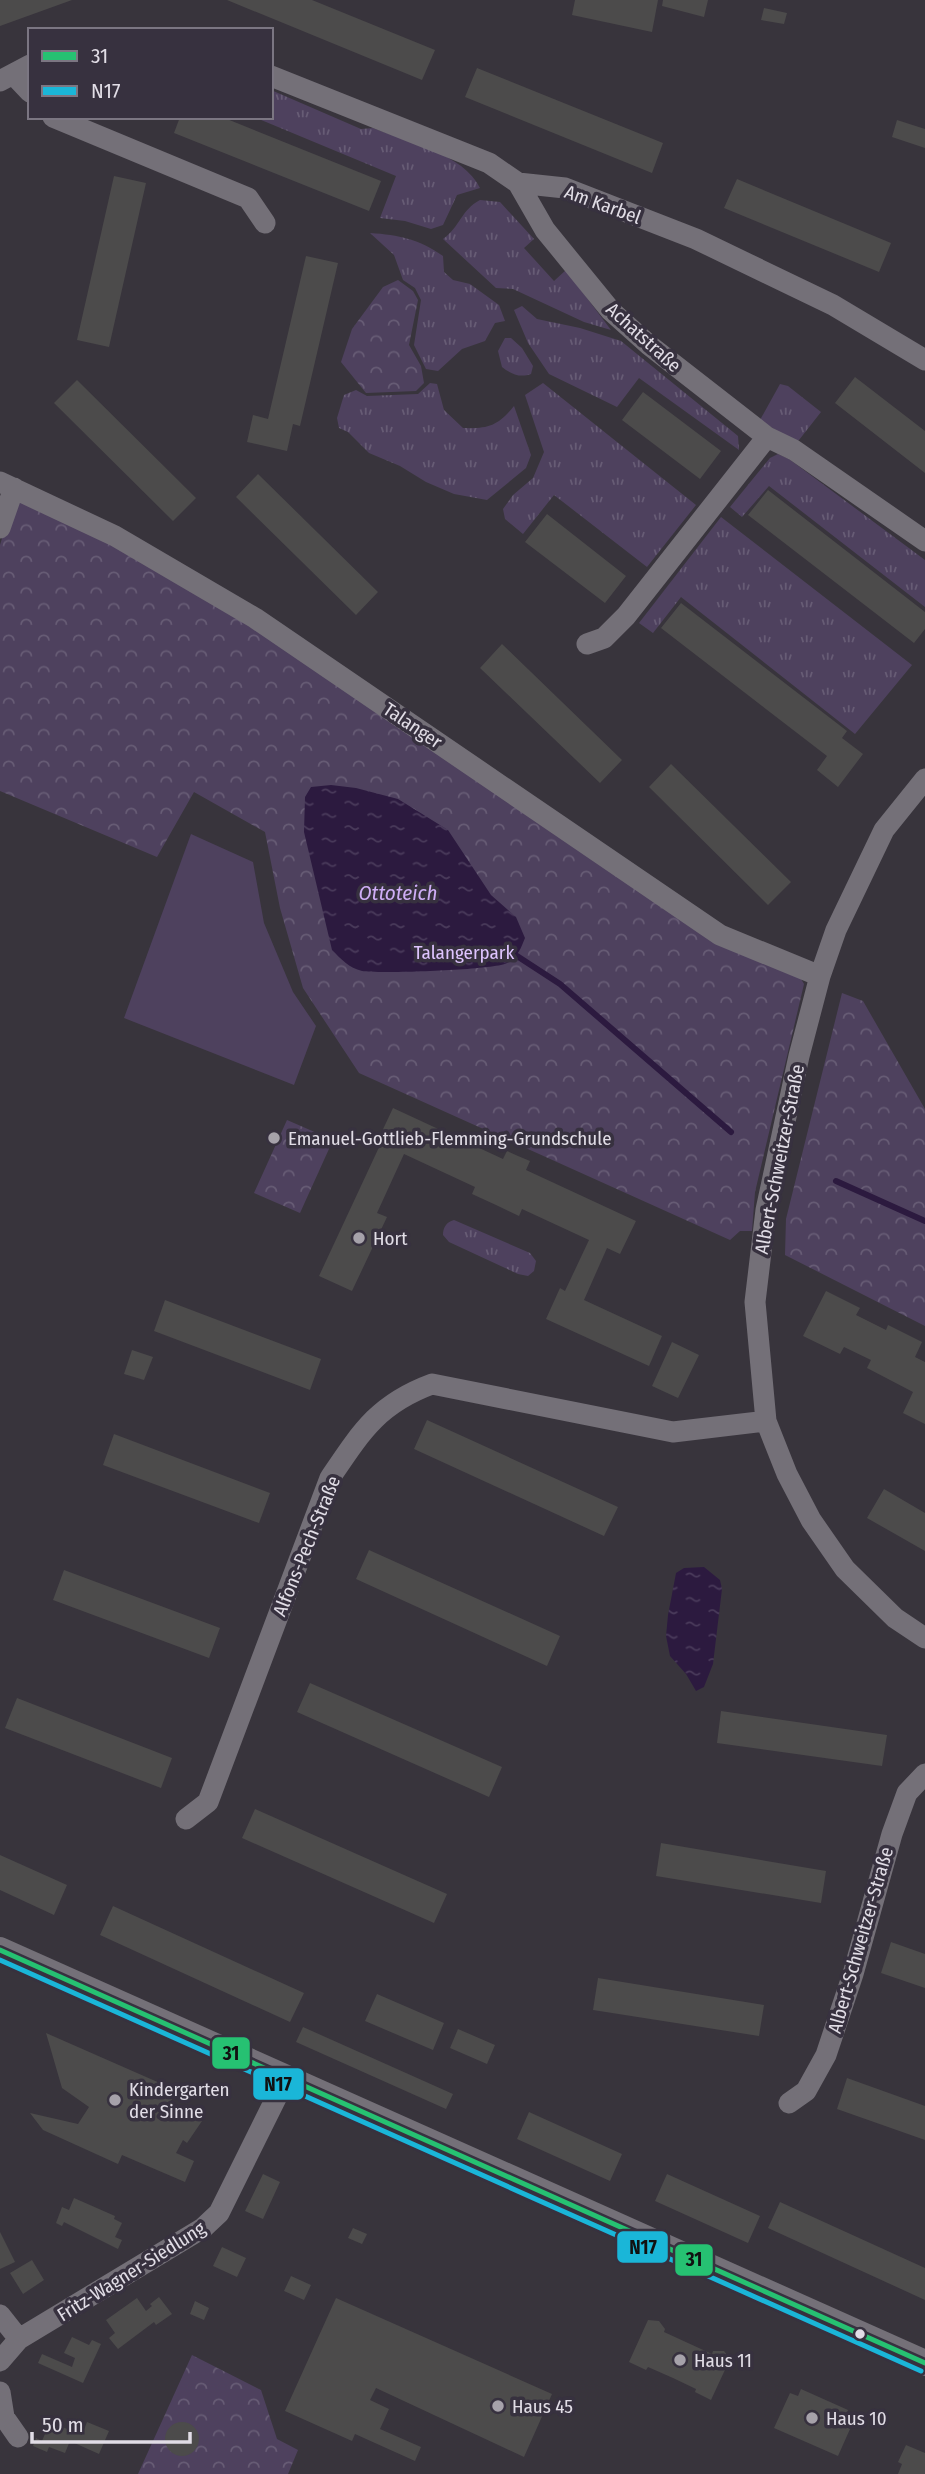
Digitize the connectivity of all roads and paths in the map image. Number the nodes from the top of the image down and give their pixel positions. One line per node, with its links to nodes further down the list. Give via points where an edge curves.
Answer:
1 (14, 73): 3 (street)
2 (273, 77): 5 (street, Am Karbel, via 489,163)
3 (28, 90)
4 (58, 119): 6 (street, via 248,198)
5 (518, 183): 7 (street, Am Karbel, via 565,188 696,239 833,305); 8 (street, Achatstraße, via 545,230 611,311)
6 (265, 223)
7 (925, 359)
8 (767, 437): 11 (street, Achatstraße, via 794,450); 12 (street, via 626,616 604,638)
9 (7, 485): 10 (street); 14 (street, Talanger, via 115,536 255,618 720,935)
10 (0, 528)
11 (925, 541)
12 (587, 644)
13 (925, 779): 14 (street, Albert-Schweitzer-Straße, via 884,830 836,930)
14 (820, 976): 15 (street, Albert-Schweitzer-Straße, via 766,1210 754,1302)
15 (766, 1421): 16 (street, Albert-Schweitzer-Straße, via 811,1520 845,1569 895,1618); 18 (street, Alfons-Pech-Straße, via 673,1432 432,1384 409,1393 360,1433 330,1478 208,1802)
16 (925, 1638)
17 (925, 1773): 21 (street, Albert-Schweitzer-Straße, via 907,1793 892,1834 827,2055 806,2091)
18 (186, 1819)
19 (0, 1950): 20 (street)
20 (285, 2078): 23 (street, Fritz-Wagner-Siedlung, via 219,2213 203,2228); 25 (street)
21 (789, 2102)
22 (0, 2315): 23 (street)
23 (19, 2339): 24 (street, Fritz-Wagner-Siedlung)
24 (0, 2361)
25 (925, 2363)
26 (0, 2392): 27 (street, via 4,2417)
27 (18, 2437)

